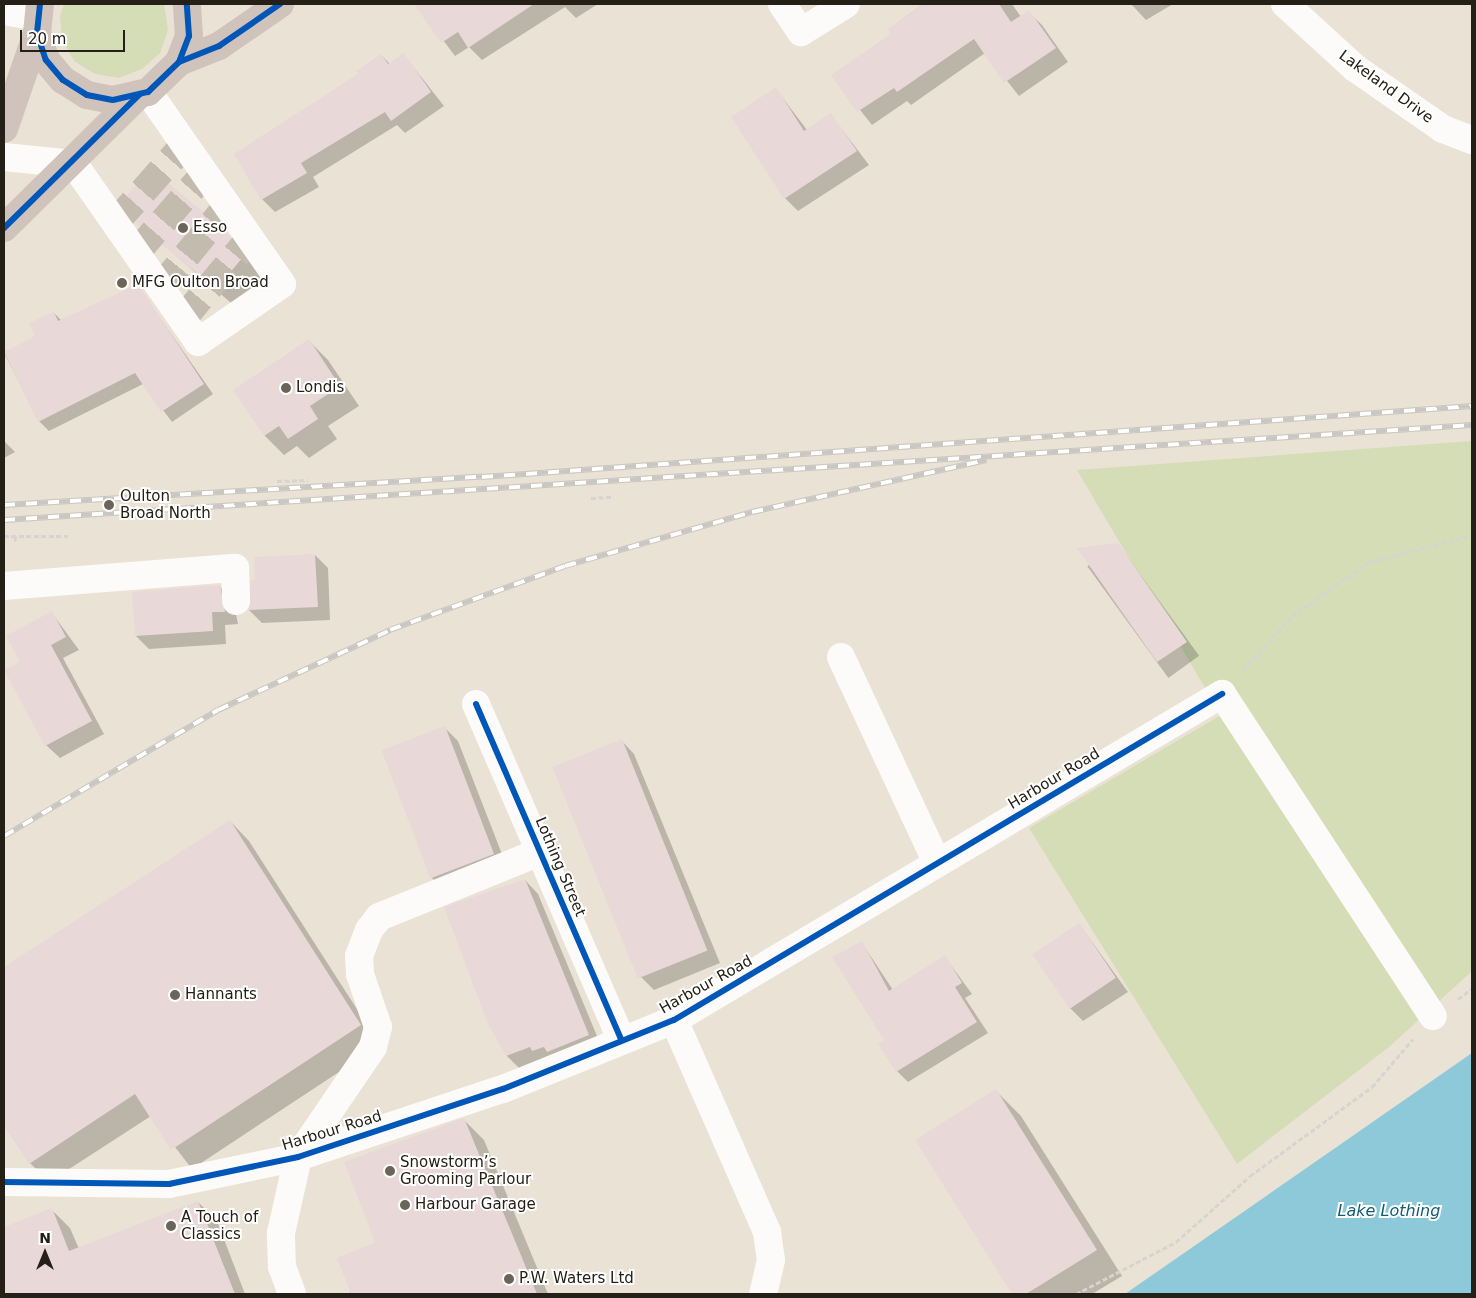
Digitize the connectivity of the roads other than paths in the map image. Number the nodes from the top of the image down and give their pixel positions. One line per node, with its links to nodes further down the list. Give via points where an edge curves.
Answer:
1 (187, 4): 8 (highway, via 189,36)
2 (280, 4): 8 (highway, via 219,46)
3 (782, 4): 4 (street, via 801,32)
4 (846, 4)
5 (1285, 4): 11 (street, Lakeland Drive, via 1355,68 1443,129)
6 (4, 11): 7 (street)
7 (38, 18): 9 (highway, via 46,60 63,80 86,95 113,100); 10 (highway)
8 (179, 62): 9 (highway)
9 (144, 93): 13 (highway); 13 (street, via 282,284 198,342)
10 (4, 129)
11 (1472, 140)
12 (4, 157): 13 (street)
13 (74, 164): 14 (highway)
14 (4, 228)
15 (4, 586): 16 (street, via 235,568)
16 (236, 601)
17 (841, 657): 20 (street)
18 (476, 704): 19 (street, Lothing Street)
19 (540, 852): 23 (street, Lothing Street); 24 (street, via 379,917 369,930 359,956 360,974 378,1027 373,1046)
20 (937, 863): 21 (street, Harbour Road, via 1222,694); 22 (street, Harbour Road)
21 (1433, 1016)
22 (674, 1020): 23 (street, Harbour Road); 27 (street, via 767,1232 771,1260)
23 (621, 1039): 24 (street, Harbour Road, via 503,1089)
24 (298, 1157): 25 (street, Harbour Road, via 169,1184); 26 (street, via 280,1233 282,1266)
25 (4, 1182)
26 (292, 1294)
27 (763, 1294)

